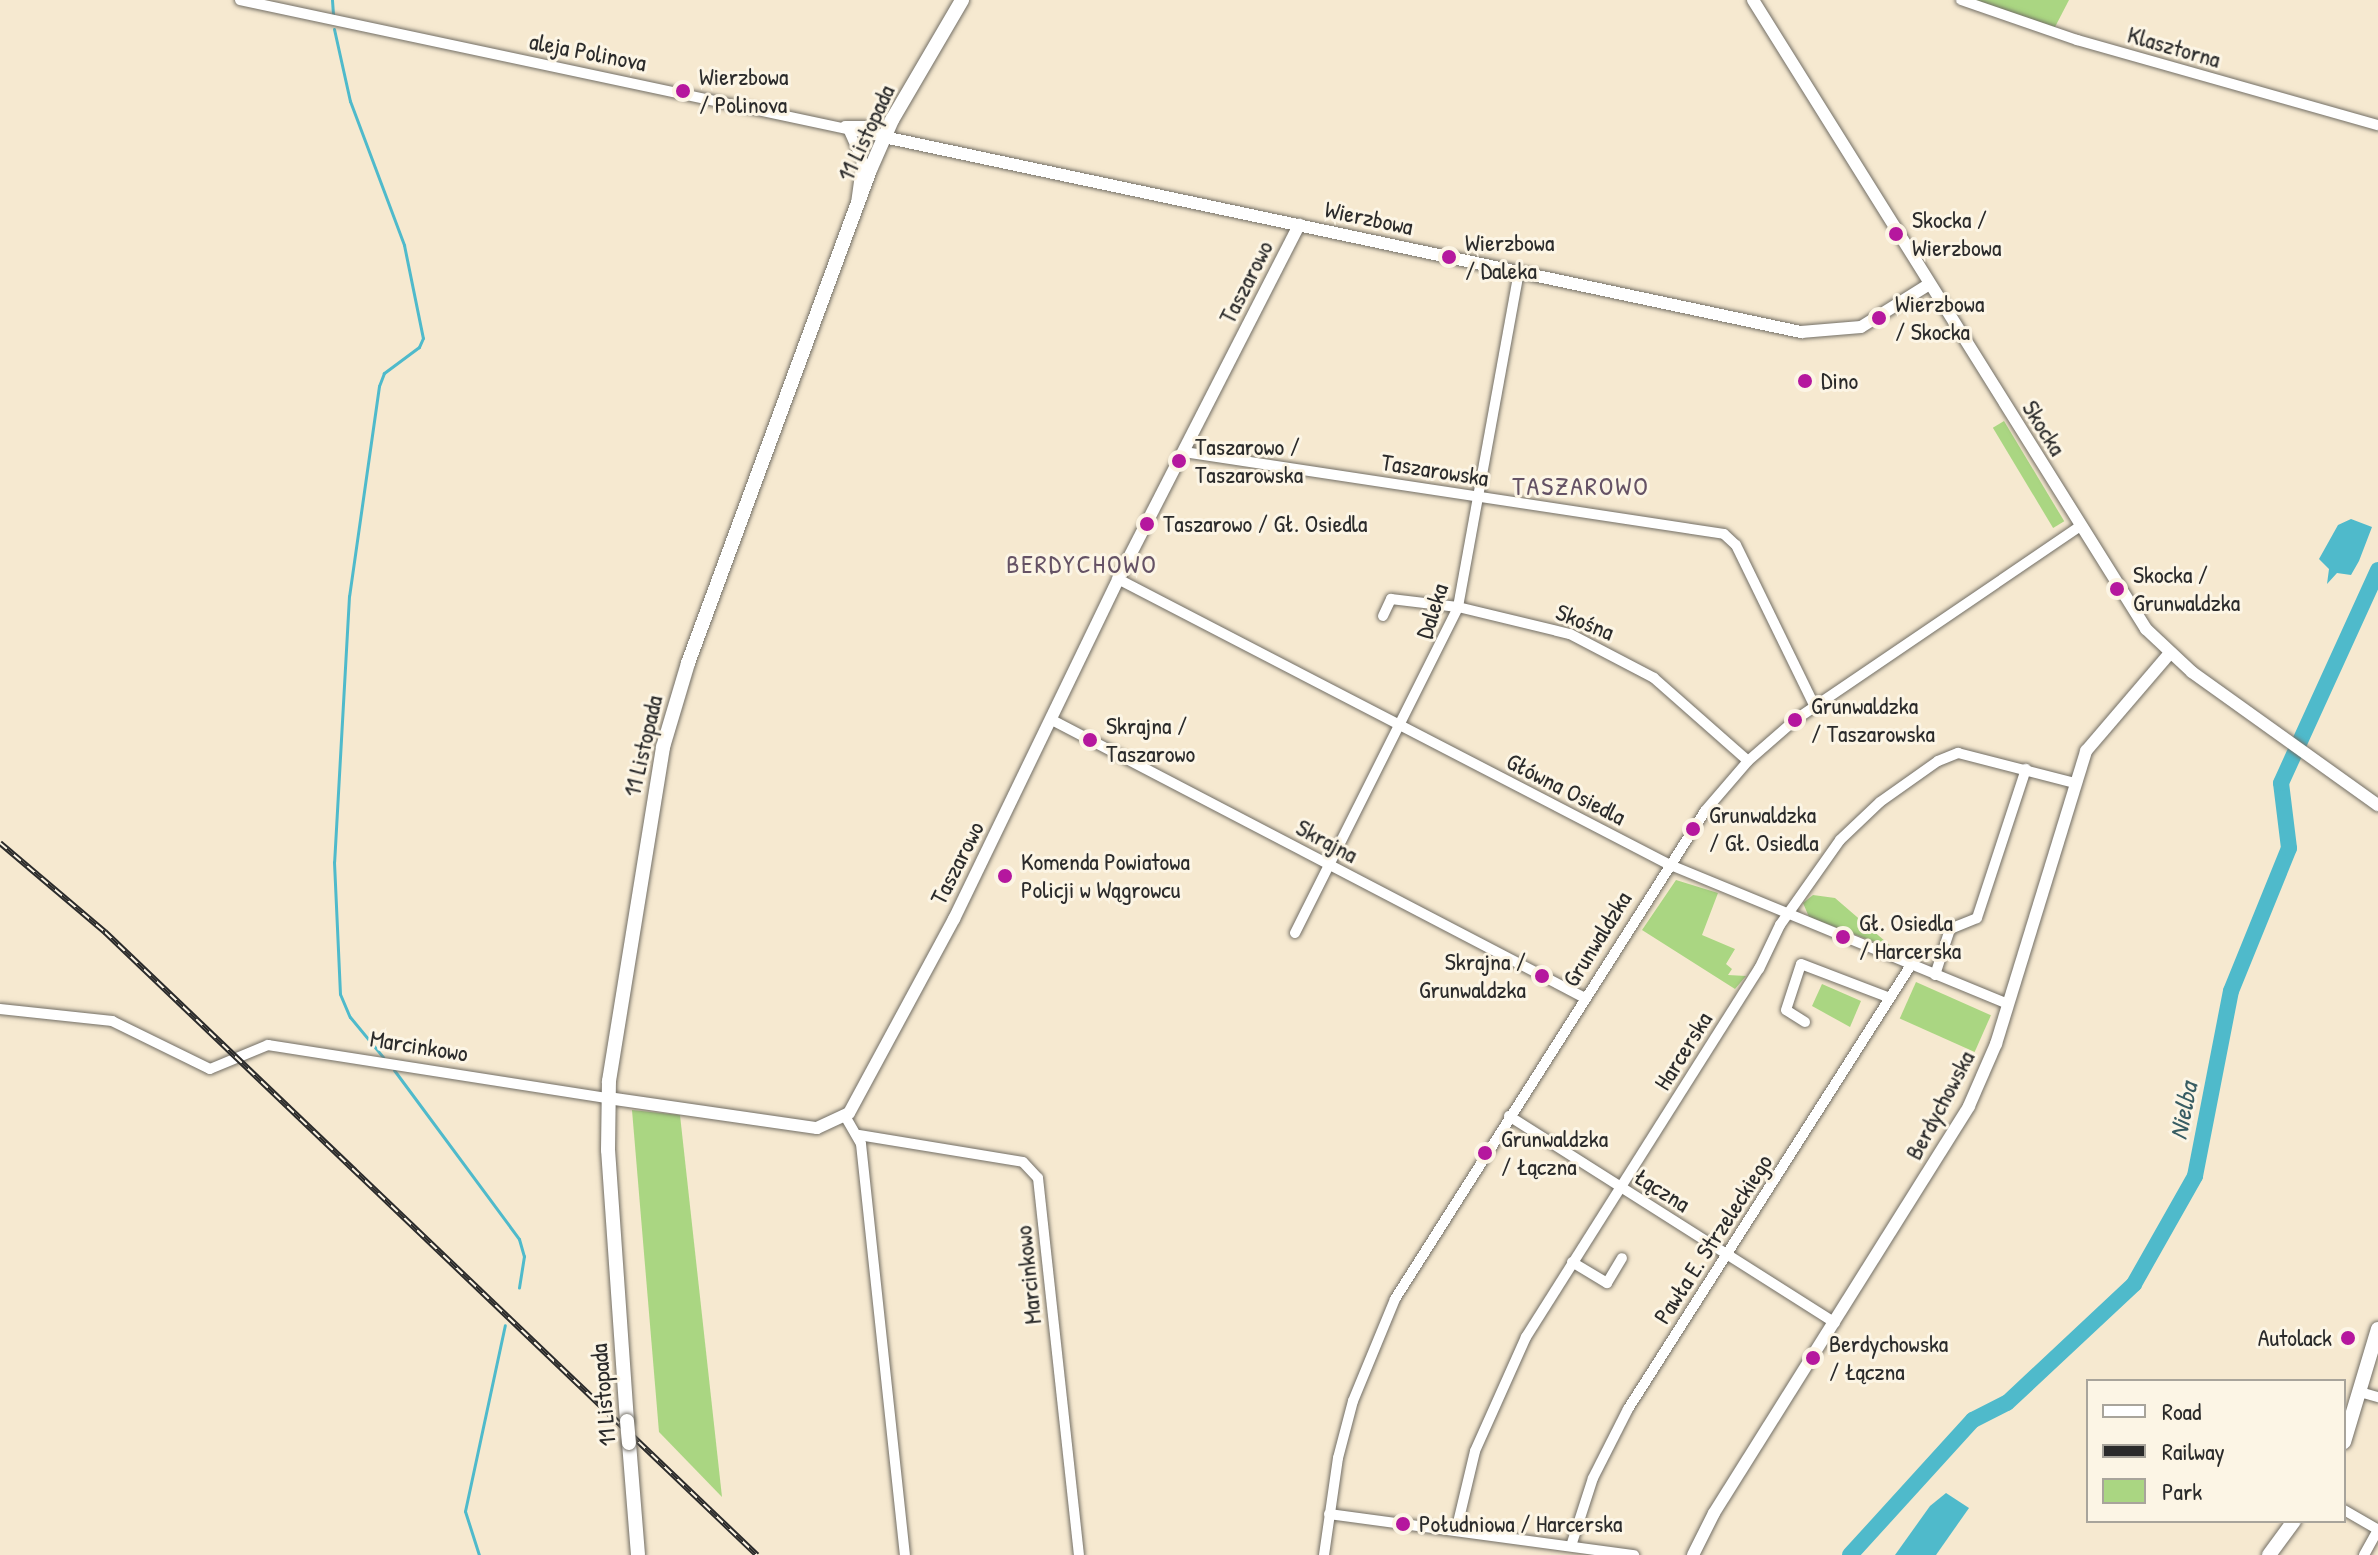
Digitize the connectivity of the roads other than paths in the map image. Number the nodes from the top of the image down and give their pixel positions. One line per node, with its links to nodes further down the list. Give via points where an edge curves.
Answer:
1 (240, 0): 6 (street, aleja Polinova)
2 (962, 0): 7 (main road, 11 Listopada)
3 (1753, 0): 11 (street, Skocka)
4 (1961, 0): 5 (street, Klasztorna, via 2077,40)
5 (2378, 125)
6 (843, 128): 7 (street, aleja Polinova, via 865,126); 8 (street, via 862,160 855,181)
7 (884, 137): 8 (main road, 11 Listopada); 9 (street, Wierzbowa)
8 (856, 208): 37 (main road, 11 Listopada, via 669,722)
9 (1299, 225): 10 (street, Wierzbowa); 12 (street, Taszarowo)
10 (1519, 272): 11 (street, Wierzbowa, via 1823,334 1861,327); 13 (street, Daleka)
11 (1928, 285): 14 (street, Skocka)
12 (1184, 452): 13 (street, Taszarowska); 15 (street, Taszarowo)
13 (1479, 497): 16 (street, Daleka); 19 (street, Taszarowska, via 1731,537)
14 (2079, 527): 18 (street, Skocka, via 2137,618); 19 (street, Grunwaldzka)
15 (1118, 579): 20 (street, Taszarowo); 21 (street, Główna Osiedla)
16 (1458, 607): 17 (street, Skośna, via 1391,599); 21 (street, Daleka); 22 (street, Skośna, via 1540,625 1610,653 1675,694)
17 (1383, 616)
18 (2169, 654): 24 (street, Berdychowska, via 2093,739); 25 (street, Skocka)
19 (1815, 707): 22 (street, Grunwaldzka)
20 (1052, 720): 27 (street, Skrajna); 38 (street, Taszarowo, via 954,919)
21 (1402, 726): 26 (street, Główna Osiedla); 27 (street, Daleka)
22 (1748, 761): 26 (street, Grunwaldzka)
23 (2026, 769): 24 (street, Harcerska); 28 (street, Harcerska, via 1966,753 1938,761 1851,828); 31 (street, via 1977,918 1950,929)
24 (2075, 783): 34 (street, Berdychowska)
25 (2378, 805)
26 (1668, 864): 28 (street, Główna Osiedla); 32 (street, Grunwaldzka)
27 (1330, 865): 29 (street, Daleka); 32 (street, Skrajna)
28 (1789, 914): 30 (street, Główna Osiedla); 41 (street, Harcerska)
29 (1295, 933)
30 (1911, 965): 31 (street, Główna Osiedla); 33 (street, Pawła E. Strzeleckiego)
31 (1935, 975): 34 (street, Główna Osiedla)
32 (1585, 998): 39 (street, Grunwaldzka)
33 (1890, 998): 36 (street, via 1801,964 1786,1010); 42 (street, Pawła E. Strzeleckiego)
34 (2008, 1004): 45 (street, Berdychowska, via 1984,1075 1952,1138)
35 (0, 1009): 37 (street, Marcinkowo, via 112,1021 210,1069 268,1045)
36 (1805, 1022)
37 (608, 1098): 38 (street, Marcinkowo, via 802,1127 825,1127); 56 (main road, 11 Listopada, bridge)
38 (845, 1116): 40 (street)
39 (1509, 1116): 41 (street, Łączna); 51 (street, Grunwaldzka, via 1422,1252 1382,1327 1353,1401)
40 (859, 1135): 57 (street); 58 (street, Marcinkowo, via 1023,1162 1038,1178)
41 (1620, 1188): 42 (street, Łączna); 44 (street, Harcerska)
42 (1727, 1255): 45 (street, Łączna); 55 (street, Pawła E. Strzeleckiego, via 1616,1430 1593,1478)
43 (1622, 1258): 44 (street, via 1607,1283)
44 (1572, 1262): 54 (street, Harcerska, via 1515,1356 1489,1415)
45 (1835, 1323): 61 (street, Berdychowska, via 1714,1513)
46 (2378, 1329): 47 (main road)
47 (2360, 1392): 48 (street); 49 (main road)
48 (2378, 1397)
49 (2346, 1436)
50 (2346, 1511): 53 (street)
51 (1329, 1514): 54 (street); 59 (street, Grunwaldzka)
52 (2293, 1523): 62 (main road)
53 (2378, 1530): 63 (street)
54 (1456, 1531): 55 (street)
55 (1571, 1546): 60 (street)
56 (638, 1555)
57 (905, 1555)
58 (1079, 1555)
59 (1324, 1555)
60 (1634, 1555)
61 (1693, 1555)
62 (2269, 1555)
63 (2364, 1555)

